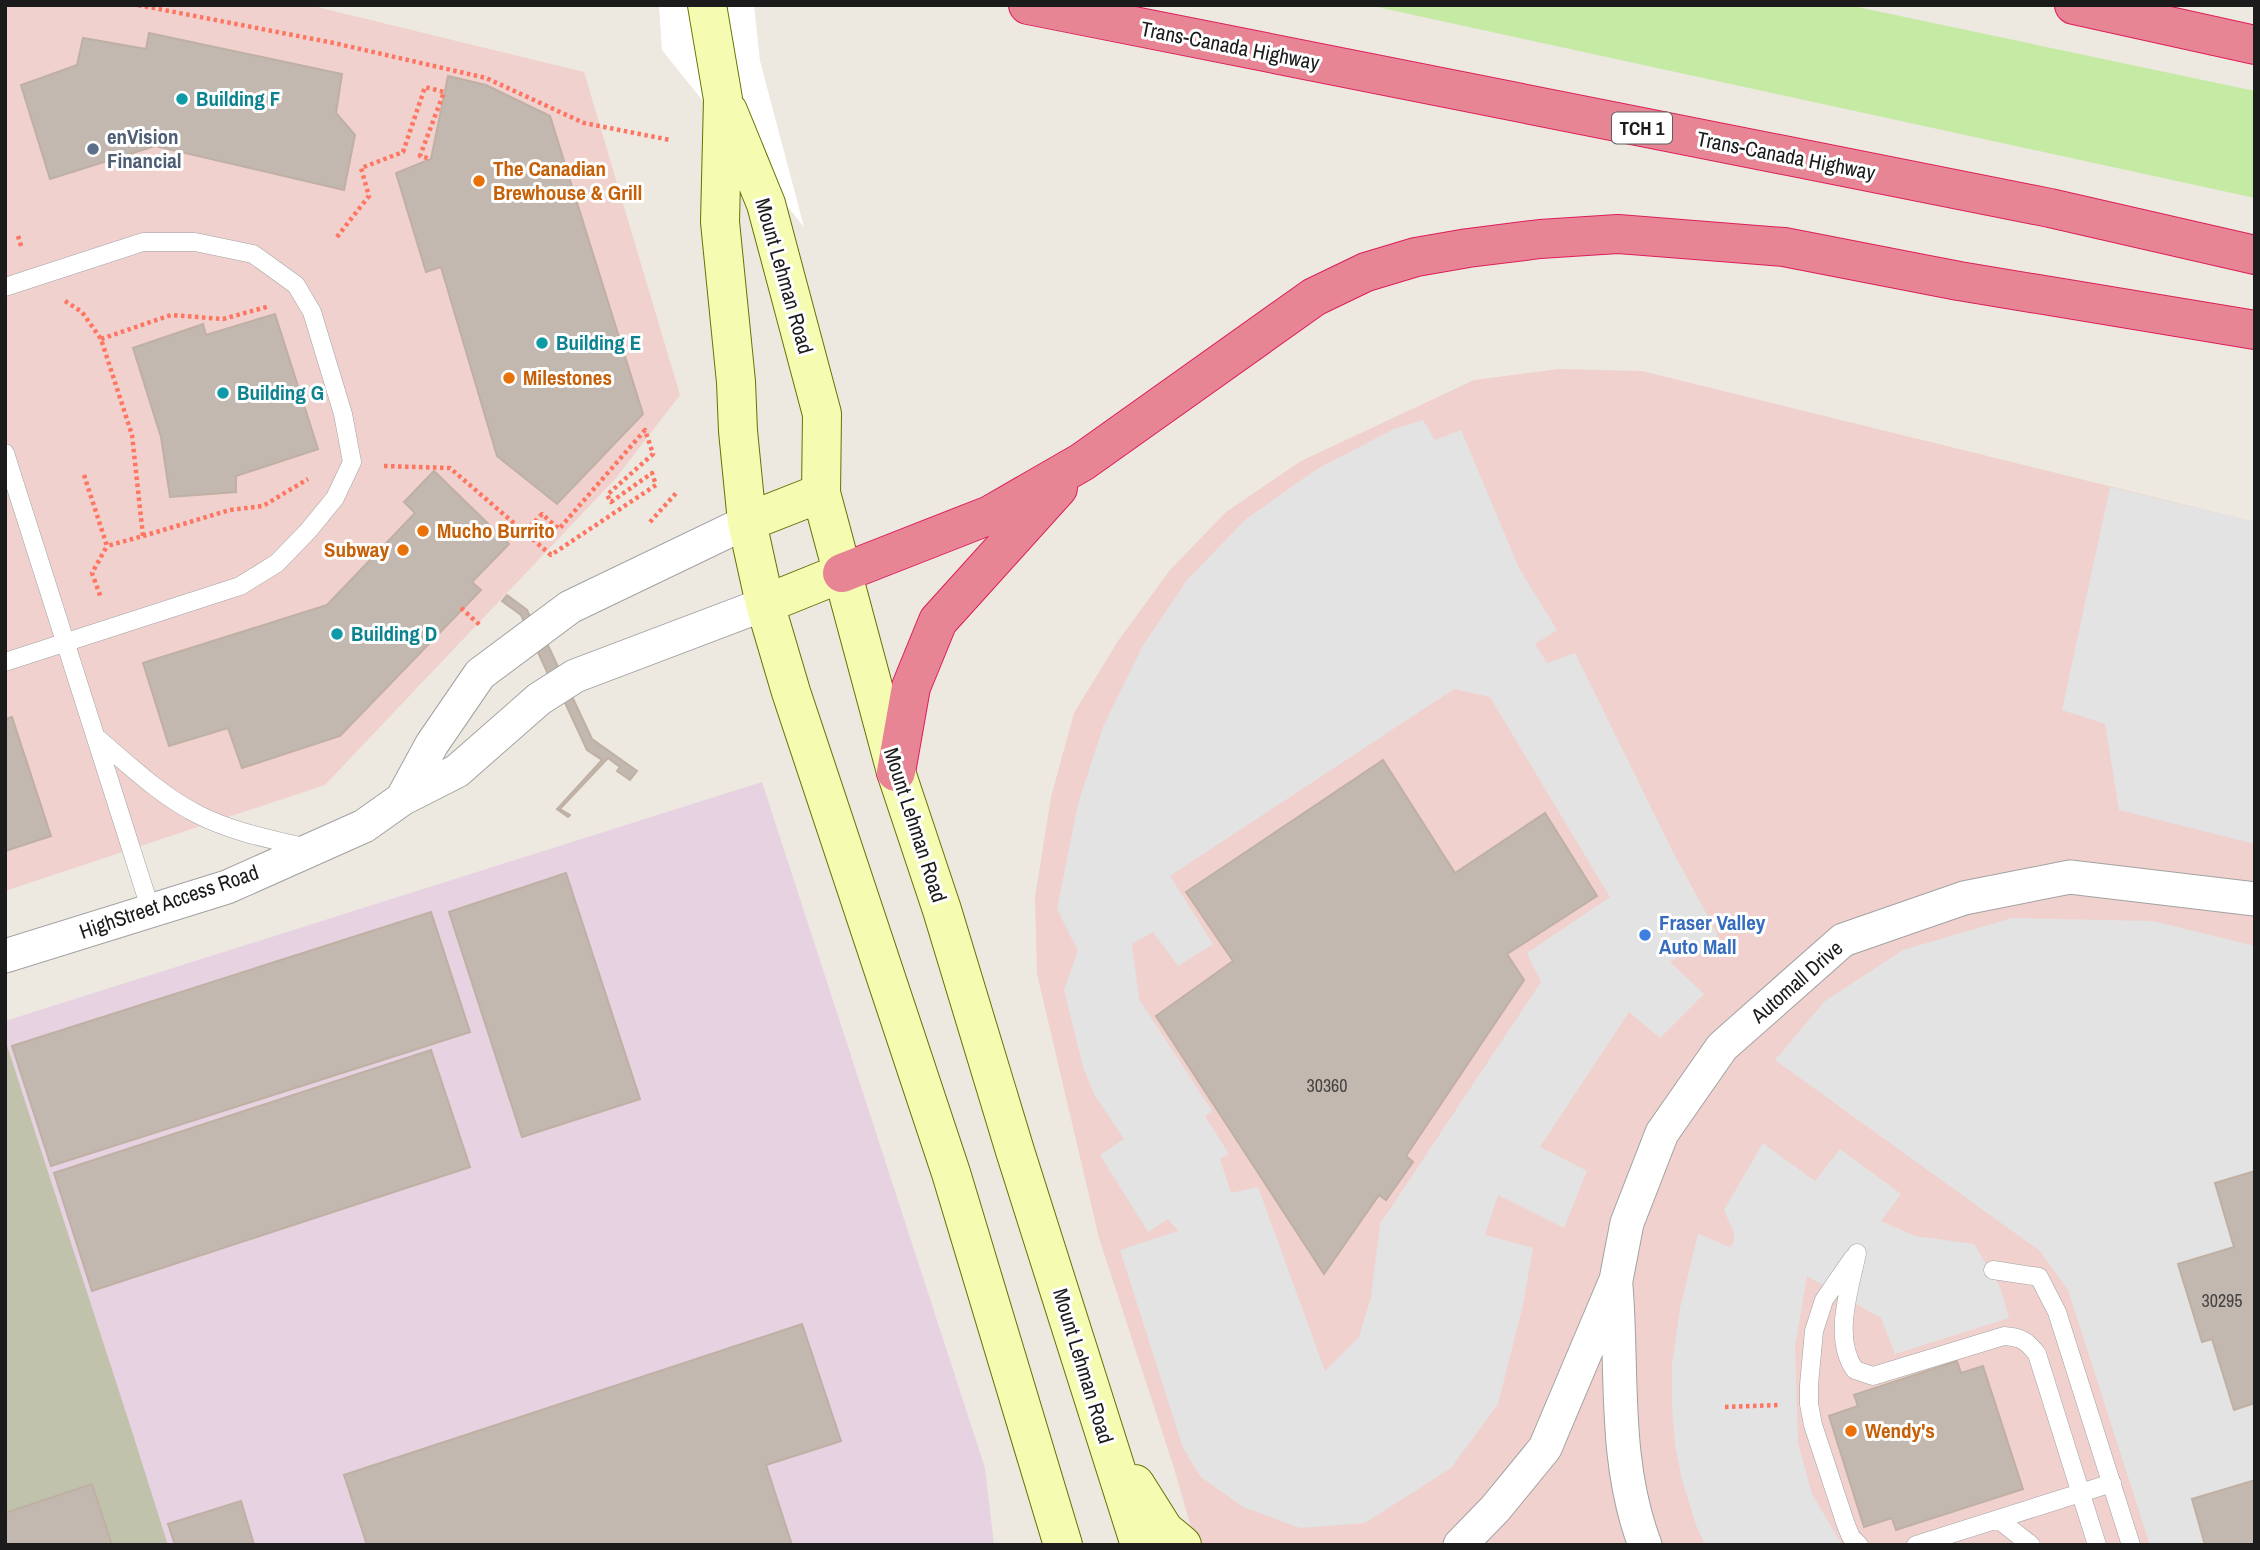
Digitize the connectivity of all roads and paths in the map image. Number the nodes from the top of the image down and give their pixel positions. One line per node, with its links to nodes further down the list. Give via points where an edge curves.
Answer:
1 (138, 5): 7 (path, via 486,78 584,123)
2 (707, 5): 6 (main road, Mount Lehman Road)
3 (1028, 5): 11 (highway, Trans-Canada Highway / TCH 1, via 2050,208)
4 (2074, 5): 5 (highway)
5 (2255, 46)
6 (723, 99): 22 (main road, Mount Lehman Road, via 766,204 822,414); 23 (main road, Mount Lehman Road, via 720,222)
7 (670, 140)
8 (431, 159): 10 (path, via 420,156 443,92 425,87 403,152 361,169 369,196)
9 (18, 236): 12 (path)
10 (337, 237)
11 (2255, 255)
12 (32, 278): 13 (lane); 16 (path, via 82,312); 30 (lane, via 143,242 195,242 253,254 296,285 312,312 343,414 352,462 335,498 277,563 240,586)
13 (5, 287)
14 (280, 303): 16 (path, via 223,319 171,315)
15 (2255, 330): 18 (highway, via 1784,247 1618,234 1468,247 1366,272 1314,297)
16 (101, 339): 25 (path, via 132,435)
17 (5, 453): 32 (lane)
18 (1082, 462): 27 (highway, via 990,515); 35 (highway, via 938,621 911,687)
19 (384, 466): 24 (path, via 450,468)
20 (84, 475): 26 (path)
21 (314, 475): 25 (path, via 263,506 230,510)
22 (821, 493): 23 (main road); 27 (main road, Mount Lehman Road)
23 (747, 522): 28 (main road, Mount Lehman Road); 36 (street, HighStreet Access Road, via 570,607 480,674 432,744)
24 (526, 531): 24 (path, via 551,555 656,485 652,473 611,502 607,495 653,454 645,430 559,529 542,514)
25 (143, 536): 26 (path)
26 (107, 546): 30 (path, via 92,573)
27 (842, 573): 28 (main road); 35 (main road, Mount Lehman Road)
28 (765, 604): 36 (street, HighStreet Access Road, via 575,676 539,699 457,771); 46 (main road, Mount Lehman Road, via 951,1172)
29 (461, 608): 31 (path)
30 (111, 628): 32 (lane)
31 (483, 628)
32 (66, 644): 33 (lane); 34 (lane)
33 (5, 663)
34 (97, 738): 37 (lane, via 162,792 199,815 241,832); 39 (lane)
35 (896, 772): 45 (main road, Mount Lehman Road)
36 (402, 799): 37 (street, HighStreet Access Road, via 364,826)
37 (313, 849): 39 (street, HighStreet Access Road, via 227,887)
38 (2255, 899): 42 (street, Automall Drive, via 2070,877 1964,898 1843,940 1722,1047 1662,1133 1626,1223)
39 (151, 911): 40 (street, HighStreet Access Road)
40 (5, 957)
41 (1993, 1270): 47 (lane, via 2039,1277 2057,1312)
42 (1616, 1280): 54 (street, Automall Drive, via 1545,1448); 55 (street, Automall Drive, via 1622,1441 1628,1491)
43 (1809, 1404): 44 (path); 48 (lane, via 1814,1331 1824,1300 1857,1253 1844,1334 1855,1370 1873,1376 1990,1339 2018,1337 2036,1354); 56 (lane, via 1846,1525)
44 (1725, 1407)
45 (1104, 1434): 52 (main road, Mount Lehman Road); 53 (main road, via 1164,1530)
46 (1034, 1453): 50 (main road); 51 (main road, Mount Lehman Road)
47 (2112, 1483): 48 (lane); 60 (lane)
48 (2080, 1493): 49 (lane); 59 (lane)
49 (1998, 1519): 57 (lane); 58 (lane)
50 (1037, 1545)
51 (1063, 1545)
52 (1140, 1545)
53 (1182, 1545)
54 (1460, 1545)
55 (1645, 1545)
56 (1859, 1545)
57 (1916, 1545)
58 (2031, 1545)
59 (2097, 1545)
60 (2131, 1545)

